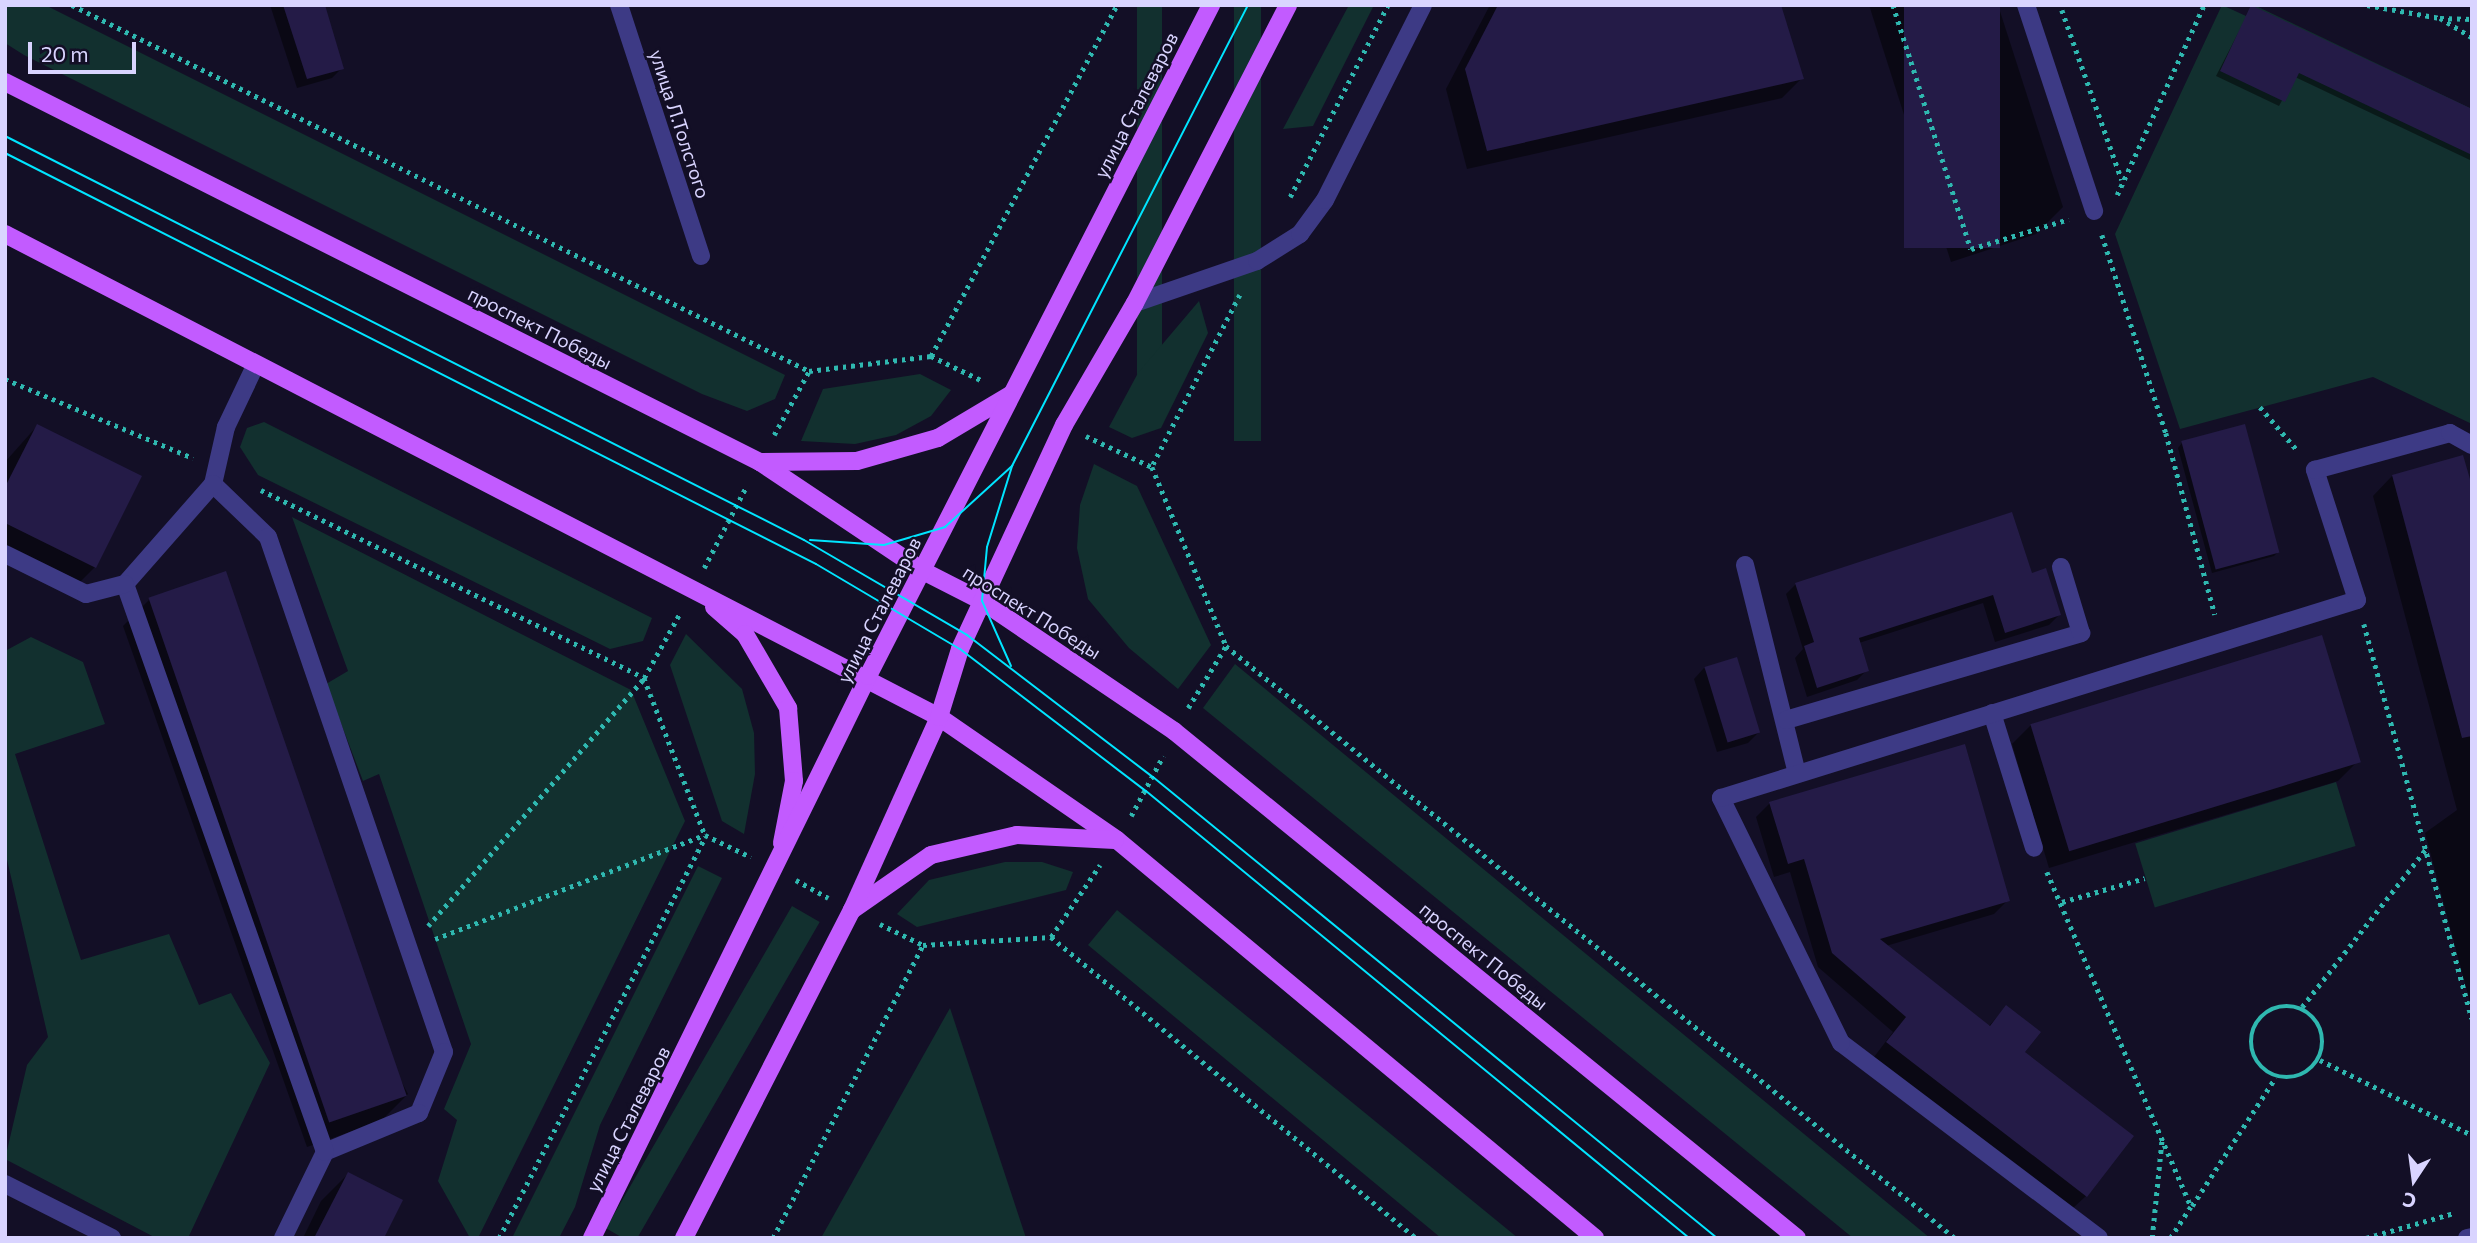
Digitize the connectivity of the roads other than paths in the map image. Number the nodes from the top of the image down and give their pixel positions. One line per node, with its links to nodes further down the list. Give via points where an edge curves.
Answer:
1 (619, 5): 9 (lane, улица Л.Толстого)
2 (1211, 5): 12 (main road, улица Сталеваров)
3 (1288, 5): 10 (main road)
4 (1423, 5): 10 (lane, via 1325,200 1300,234 1258,261)
5 (2026, 5): 7 (lane)
6 (5, 82): 14 (main road, проспект Победы)
7 (2100, 218)
8 (5, 234): 11 (main road)
9 (701, 256)
10 (1135, 303): 22 (main road, via 1064,425)
11 (255, 366): 15 (lane); 21 (main road)
12 (1010, 395): 14 (main road, via 938,438 857,461); 19 (main road, улица Сталеваров)
13 (2472, 444): 24 (lane, via 2450,433 2315,470 2357,600)
14 (760, 462): 19 (main road, проспект Победы)
15 (214, 476): 20 (lane); 32 (lane, via 268,537 444,1052 419,1113)
16 (5, 554): 20 (lane, via 86,594)
17 (1745, 565): 26 (lane)
18 (2061, 566): 26 (lane, via 2081,633)
19 (923, 571): 22 (main road, проспект Победы); 23 (main road, улица Сталеваров)
20 (125, 584): 32 (lane)
21 (693, 589): 23 (main road); 30 (main road, via 745,634 788,708 794,781)
22 (982, 601): 25 (main road); 39 (main road, проспект Победы, via 1174,731)
23 (868, 676): 25 (main road); 30 (main road, улица Сталеваров)
24 (1992, 713): 27 (lane); 29 (lane)
25 (939, 717): 28 (main road); 31 (main road)
26 (1786, 720): 27 (lane)
27 (1797, 773): 40 (lane, via 1721,798 1841,1043)
28 (1118, 840): 31 (main road, via 1017,835 931,855); 38 (main road)
29 (2034, 848)
30 (777, 870): 36 (main road, улица Сталеваров)
31 (852, 910): 37 (main road)
32 (325, 1152): 35 (lane)
33 (5, 1184): 34 (lane)
34 (112, 1238)
35 (283, 1238)
36 (592, 1238)
37 (684, 1238)
38 (1595, 1238)
39 (1797, 1238)
40 (2099, 1238)

